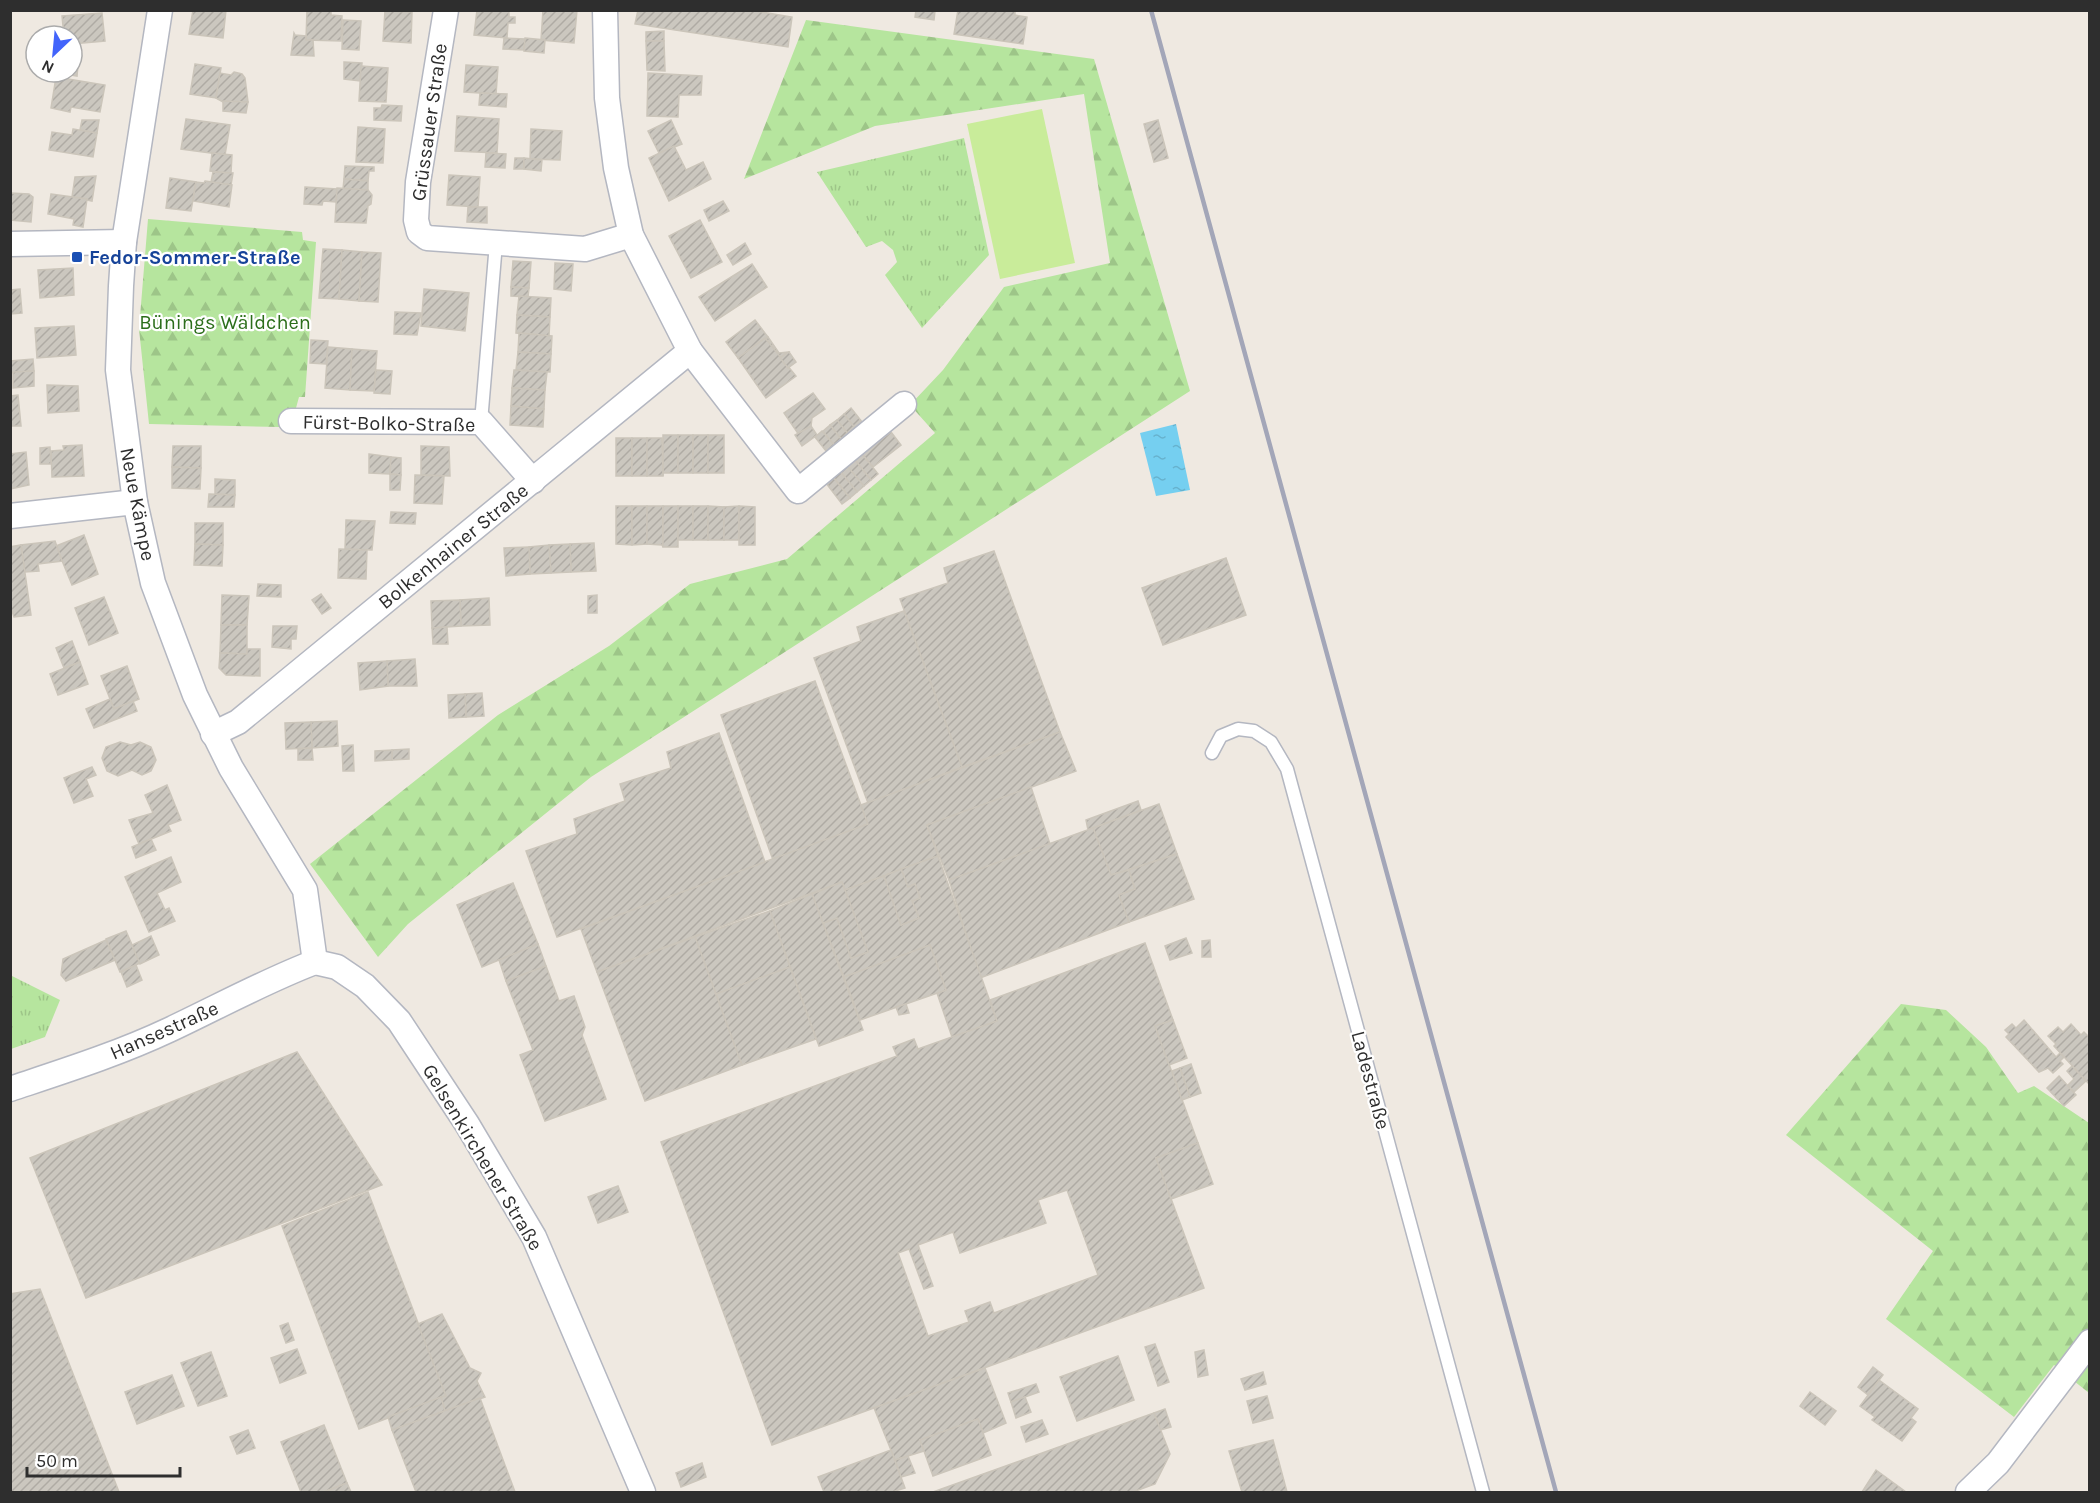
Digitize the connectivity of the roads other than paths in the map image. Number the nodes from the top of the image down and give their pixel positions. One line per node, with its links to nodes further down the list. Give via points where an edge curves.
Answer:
1 (160, 10): 5 (street, Neue Kämpe)
2 (446, 10): 6 (street, Grüssauer Straße, via 418,182 416,220 419,232 427,238)
3 (605, 10): 4 (street, via 607,98 616,168)
4 (631, 235): 6 (street, Grüssauer Straße, via 585,249); 8 (street)
5 (124, 242): 7 (street); 13 (street, Neue Kämpe, via 118,370)
6 (496, 243): 11 (lane)
7 (10, 244)
8 (690, 351): 9 (street, via 798,491); 12 (street, Bolkenhainer Straße)
9 (904, 404)
10 (291, 421): 11 (street, Fürst-Bolko-Straße)
11 (481, 422): 12 (street, Fürst-Bolko-Straße)
12 (533, 481): 15 (street, Bolkenhainer Straße, via 238,722)
13 (135, 502): 14 (street); 15 (street, Neue Kämpe, via 153,582 178,655)
14 (10, 516)
15 (213, 734): 17 (street, Neue Kämpe, via 305,890)
16 (1212, 753): 21 (lane, Ladestraße, via 1221,736 1238,729 1254,731 1271,742 1287,769)
17 (315, 962): 18 (street, Hansestraße, via 92,1062); 20 (street, Gelsenkirchener Straße, via 337,967 365,986 399,1021 467,1124 534,1237)
18 (10, 1089)
19 (2090, 1342): 22 (street, via 1998,1462)
20 (643, 1492)
21 (1483, 1492)
22 (1968, 1492)

